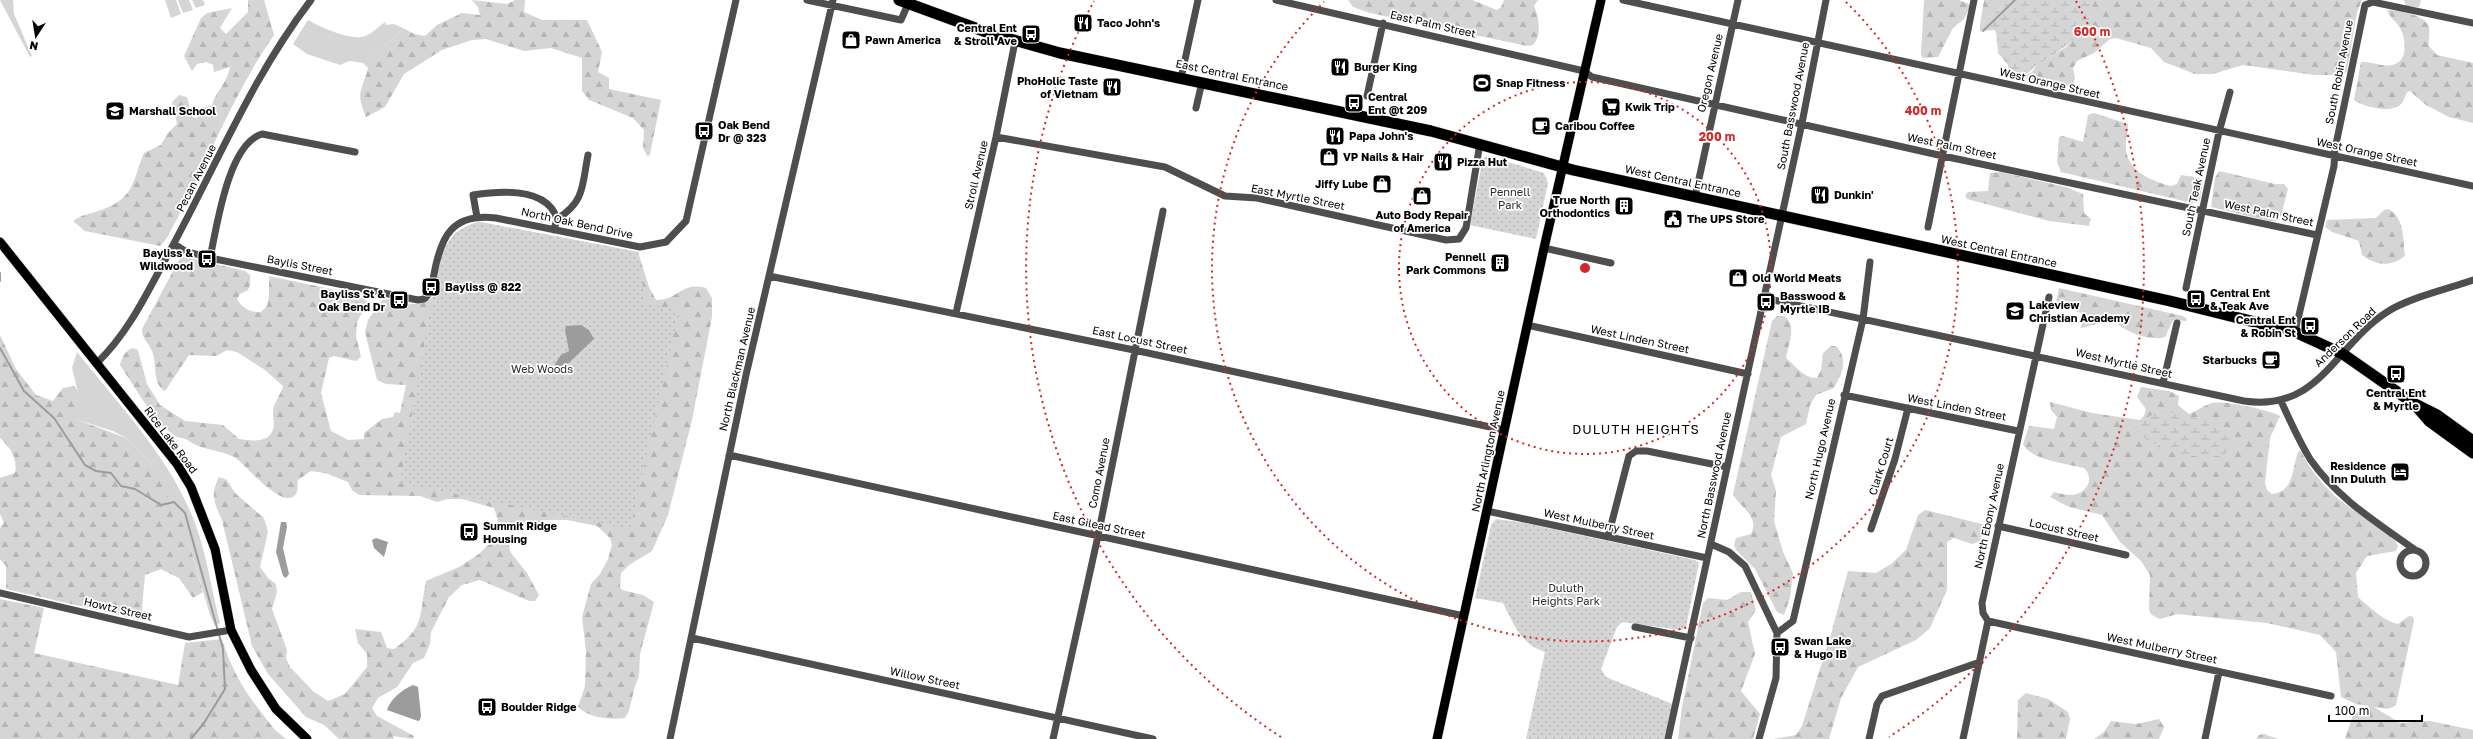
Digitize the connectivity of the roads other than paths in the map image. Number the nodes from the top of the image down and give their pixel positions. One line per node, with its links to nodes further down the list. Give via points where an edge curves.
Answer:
1 (311, 0): 46 (street, Pecan Avenue, via 263,72)
2 (736, 0): 43 (street, North Oak Bend Drive, via 686,221 666,242 640,247)
3 (807, 0): 11 (street)
4 (1198, 0): 20 (street)
5 (1276, 0): 13 (street, East Palm Street)
6 (1600, 0): 18 (main road, North Arlington Avenue)
7 (1623, 0): 15 (street, West Orange Street)
8 (1738, 0): 15 (street, Oregon Avenue)
9 (1826, 0): 17 (street, South Basswood Avenue)
10 (1974, 0): 19 (street)
11 (832, 2): 12 (street, via 901,20); 51 (street, North Blackman Avenue)
12 (903, 2): 16 (highway, East Central Entrance)
13 (1383, 23): 18 (street, East Palm Street); 23 (street)
14 (2473, 23): 33 (street, South Robin Avenue, via 2373,2 2365,5)
15 (1732, 25): 17 (street, West Orange Street); 24 (street, Oregon Avenue)
16 (1015, 42): 20 (highway, East Central Entrance); 28 (street, Stroll Avenue)
17 (1817, 43): 19 (street, West Orange Street); 26 (street, South Basswood Avenue)
18 (1584, 71): 24 (street, West Palm Street, via 1592,77); 34 (main road, North Arlington Avenue)
19 (1958, 73): 27 (street, West Orange Street); 32 (street)
20 (1181, 78): 21 (highway, East Central Entrance)
21 (1202, 82): 25 (street); 29 (highway, East Central Entrance)
22 (2230, 92): 27 (street, South Teak Avenue)
23 (1367, 96)
24 (1715, 103): 26 (street, West Palm Street); 36 (street, Oregon Avenue)
25 (1196, 108)
26 (1802, 123): 32 (street, West Palm Street); 39 (street, South Basswood Avenue)
27 (2219, 132): 33 (street, West Orange Street); 37 (street, South Teak Avenue)
28 (996, 137): 29 (street, East Myrtle Street, via 1165,167 1225,196 1257,198 1446,240 1459,239 1466,228); 57 (street, Stroll Avenue)
29 (1480, 143): 34 (highway, East Central Entrance)
30 (355, 152): 48 (street, via 262,134 252,137 227,182)
31 (588, 155): 41 (street, via 579,199 570,211)
32 (1943, 156): 37 (street, West Palm Street); 42 (street)
33 (2335, 157): 35 (street, West Orange Street); 44 (street, South Robin Avenue)
34 (1562, 168): 36 (highway, West Central Entrance); 47 (main road, North Arlington Avenue)
35 (2473, 186)
36 (1694, 197): 39 (highway, West Central Entrance)
37 (2203, 210): 44 (street, West Palm Street); 53 (street, South Teak Avenue)
38 (1163, 211): 62 (street, Como Avenue)
39 (1782, 216): 55 (street, North Basswood Avenue); 61 (highway, West Central Entrance, via 2170,301)
40 (477, 217): 41 (street, via 473,195 509,192 525,194 551,208); 43 (street, North Oak Bend Drive, via 496,218); 56 (street, North Oak Bend Drive, via 458,224 445,238 439,249 430,291)
41 (557, 219): 43 (street)
42 (1928, 227)
43 (554, 230)
44 (2317, 235): 61 (street, South Robin Avenue)
45 (0, 242): 65 (main road, Rice Lake Road)
46 (174, 244): 48 (street, Baylis Street, via 185,251); 65 (street, Pecan Avenue, via 127,329)
47 (1544, 248): 50 (street); 60 (main road, North Arlington Avenue)
48 (210, 258): 56 (street, Baylis Street, via 418,300)
49 (1870, 262): 58 (street, North Hugo Avenue)
50 (1611, 263)
51 (769, 276): 57 (street, East Locust Street); 74 (street, North Blackman Avenue)
52 (2473, 280): 63 (street, Anderson Road, via 2388,311)
53 (2186, 288)
54 (2049, 297): 64 (street, North Ebony Avenue)
55 (1764, 298): 58 (street, West Myrtle Street); 66 (street, North Basswood Avenue)
56 (424, 299)
57 (956, 312): 62 (street, East Locust Street)
58 (1863, 319): 64 (street, West Myrtle Street); 68 (street, North Hugo Avenue)
59 (2177, 324): 67 (street)
60 (1527, 325): 66 (street, West Linden Street); 71 (main road, North Arlington Avenue)
61 (2296, 332): 63 (highway, West Central Entrance)
62 (1134, 350): 71 (street, East Locust Street); 79 (street, Como Avenue)
63 (2343, 354): 69 (street, Anderson Road, via 2303,391); 73 (highway, West Central Entrance, via 2413,403 2433,413)
64 (2036, 355): 67 (street, West Myrtle Street); 72 (street, North Ebony Avenue)
65 (97, 363): 89 (main road, Rice Lake Road, via 177,464 191,487 215,549)
66 (1748, 374): 75 (street, North Basswood Avenue)
67 (2163, 383): 69 (street, West Myrtle Street, via 2246,401)
68 (1844, 395): 70 (street, West Linden Street); 90 (street, North Hugo Avenue, via 1793,621)
69 (2281, 402): 82 (street, via 2310,459 2332,486 2350,503)
70 (1908, 408): 72 (street, West Linden Street); 78 (street, Clark Court, via 1895,459)
71 (1504, 430): 76 (main road, North Arlington Avenue)
72 (2018, 431): 77 (street, North Ebony Avenue)
73 (2472, 450)
74 (729, 455): 79 (street, East Gilead Street); 91 (street, North Blackman Avenue)
75 (1726, 467): 80 (street, via 1636,451 1629,456); 81 (street, North Basswood Avenue)
76 (1487, 511): 80 (street, West Mulberry Street); 86 (main road, North Arlington Avenue)
77 (1998, 526): 83 (street, Locust Street); 87 (street, North Ebony Avenue, via 1982,606)
78 (1871, 529)
79 (1098, 536): 86 (street, East Gilead Street); 96 (street, Como Avenue)
80 (1608, 537): 84 (street, West Mulberry Street)
81 (1711, 544): 84 (street, North Basswood Avenue); 90 (street, via 1729,552 1745,566)
82 (2414, 549)
83 (2126, 555)
84 (1707, 558): 92 (street, North Basswood Avenue)
85 (0, 593): 89 (street, Howtz Street, via 189,637)
86 (1464, 616): 101 (main road, North Arlington Avenue)
87 (1988, 621): 93 (street, North Ebony Avenue); 94 (street, West Mulberry Street)
88 (1635, 627): 92 (street)
89 (231, 630): 97 (main road, Rice Lake Road, via 250,670 276,709)
90 (1777, 633): 103 (street, via 1776,678)
91 (692, 638): 96 (street, Willow Street); 98 (street, North Blackman Avenue)
92 (1691, 638): 102 (street, North Basswood Avenue)
93 (1980, 662): 104 (street, via 1882,696 1877,704); 105 (street, North Ebony Avenue)
94 (2220, 672): 95 (street, West Mulberry Street); 106 (street)
95 (2331, 696)
96 (1057, 718): 99 (street, Como Avenue); 100 (street, Willow Street)
97 (307, 739)
98 (670, 739)
99 (1052, 739)
100 (1153, 739)
101 (1437, 739)
102 (1668, 739)
103 (1759, 739)
104 (1869, 739)
105 (1963, 739)
106 (2205, 739)

